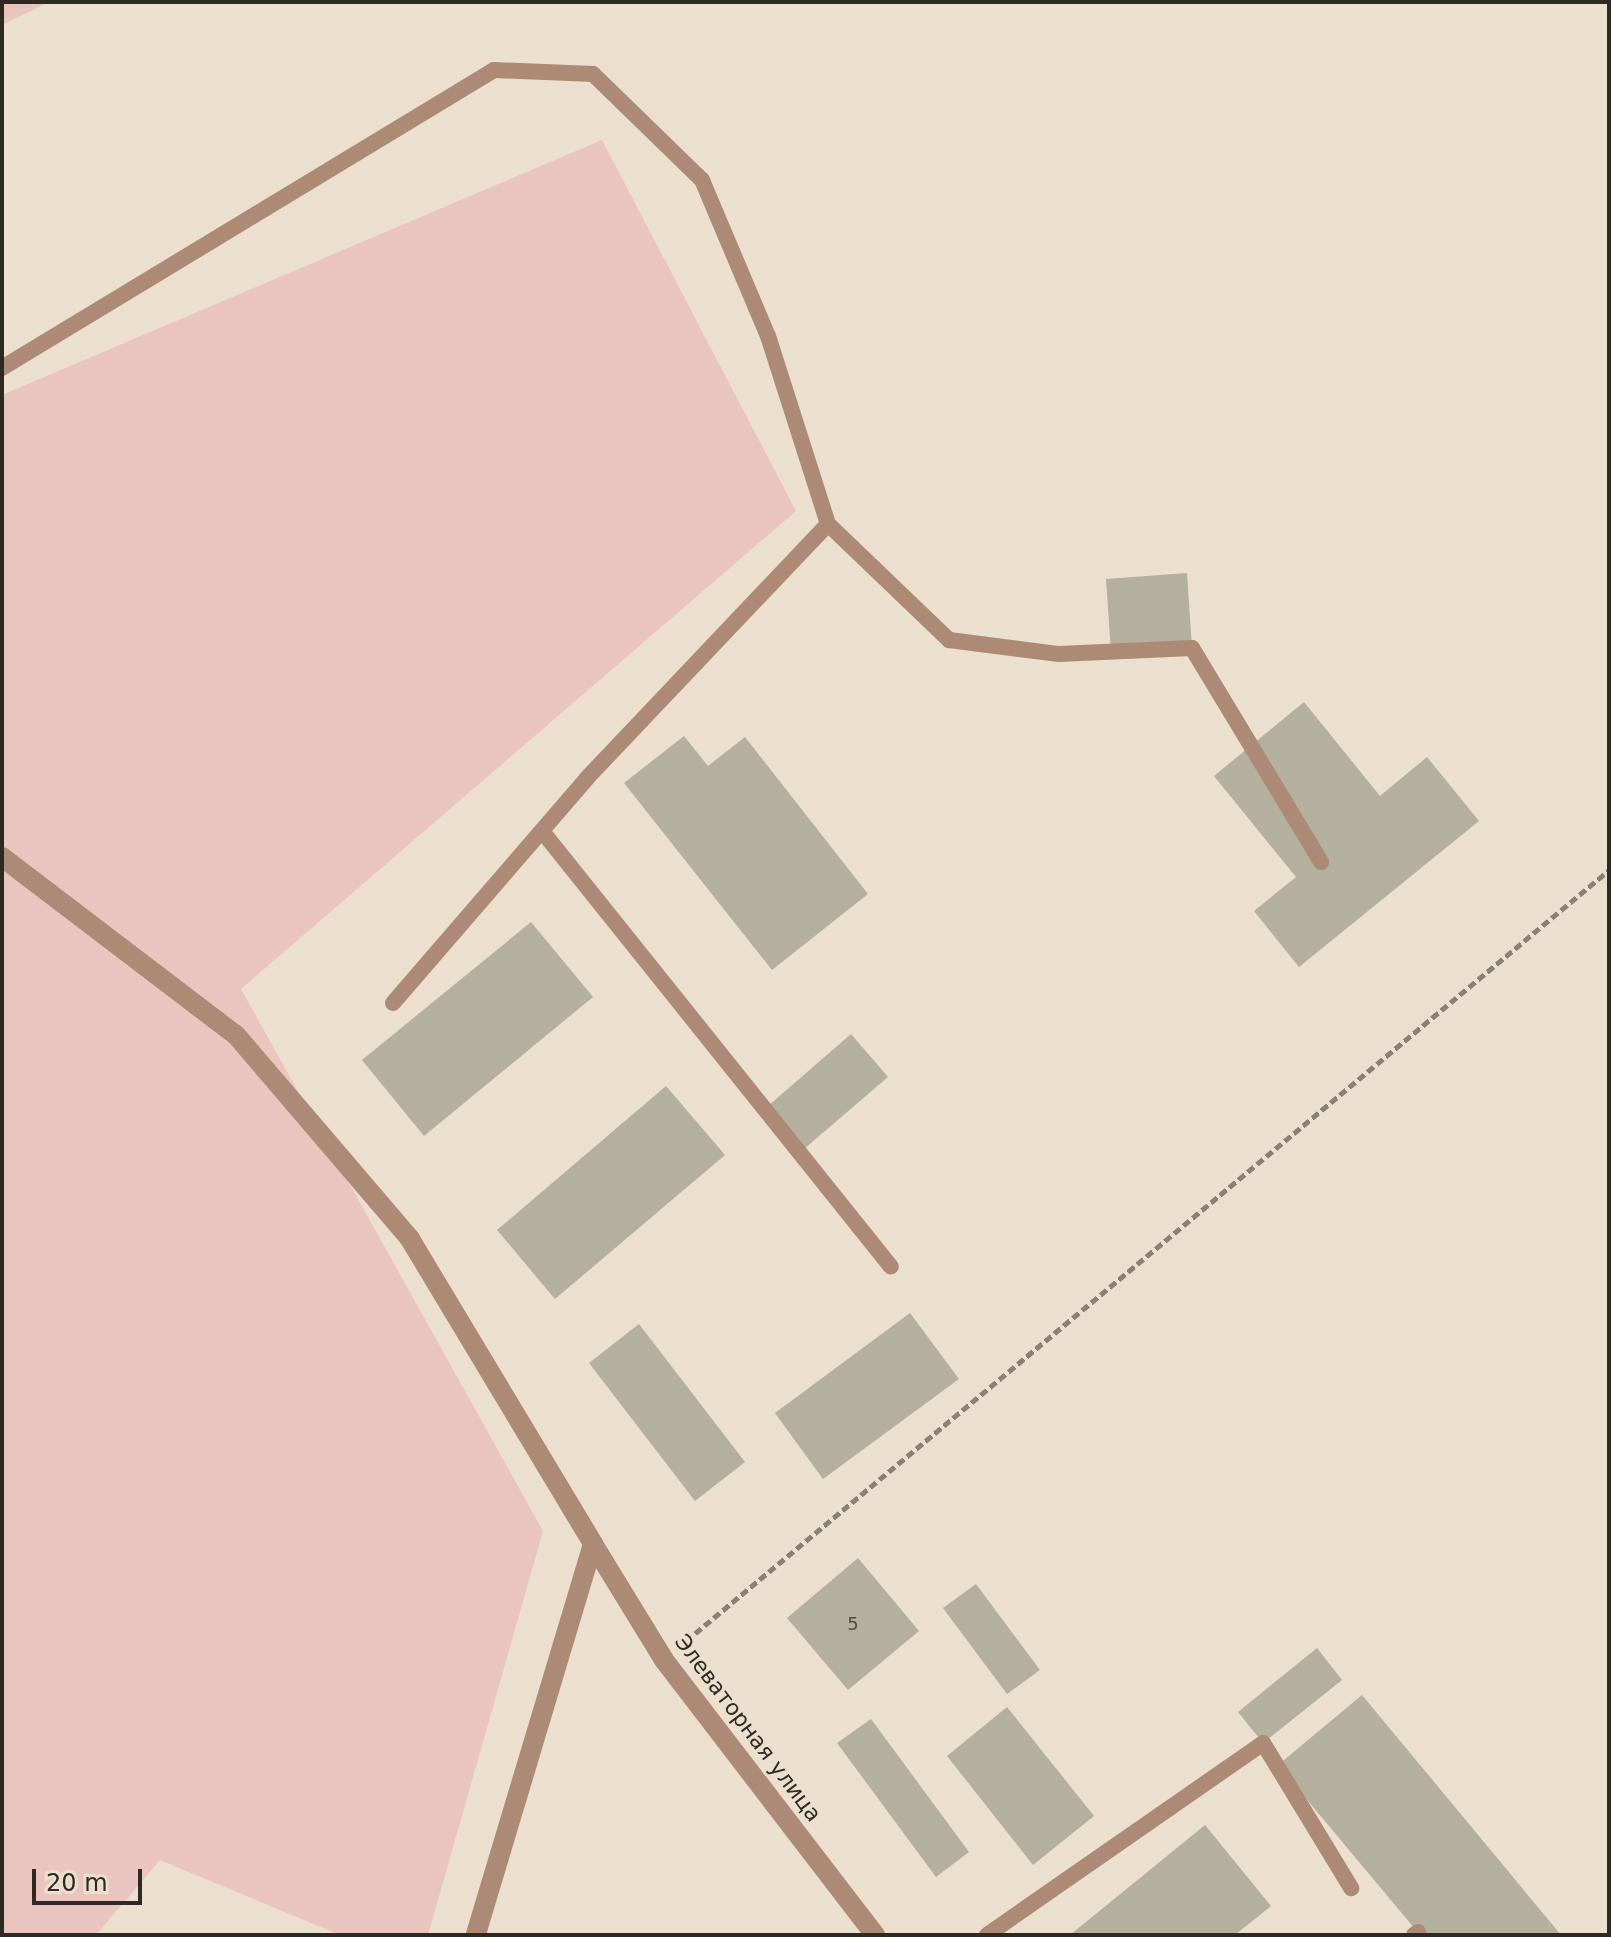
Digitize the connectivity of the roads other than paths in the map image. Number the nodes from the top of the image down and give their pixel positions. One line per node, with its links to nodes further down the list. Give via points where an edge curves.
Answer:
1 (2, 368): 2 (lane, via 494,70 593,74 702,180 768,336)
2 (828, 524): 3 (lane); 5 (lane, via 949,640 1059,654 1192,648)
3 (542, 831): 6 (lane); 7 (lane)
4 (2, 857): 8 (street, Элеваторная улица, via 236,1035 410,1239)
5 (1321, 862)
6 (393, 1003)
7 (891, 1267)
8 (593, 1544): 10 (street); 11 (street, Элеваторная улица, via 664,1660)
9 (1351, 1888): 12 (lane, via 1263,1743)
10 (476, 1935)
11 (875, 1935)
12 (987, 1935)

